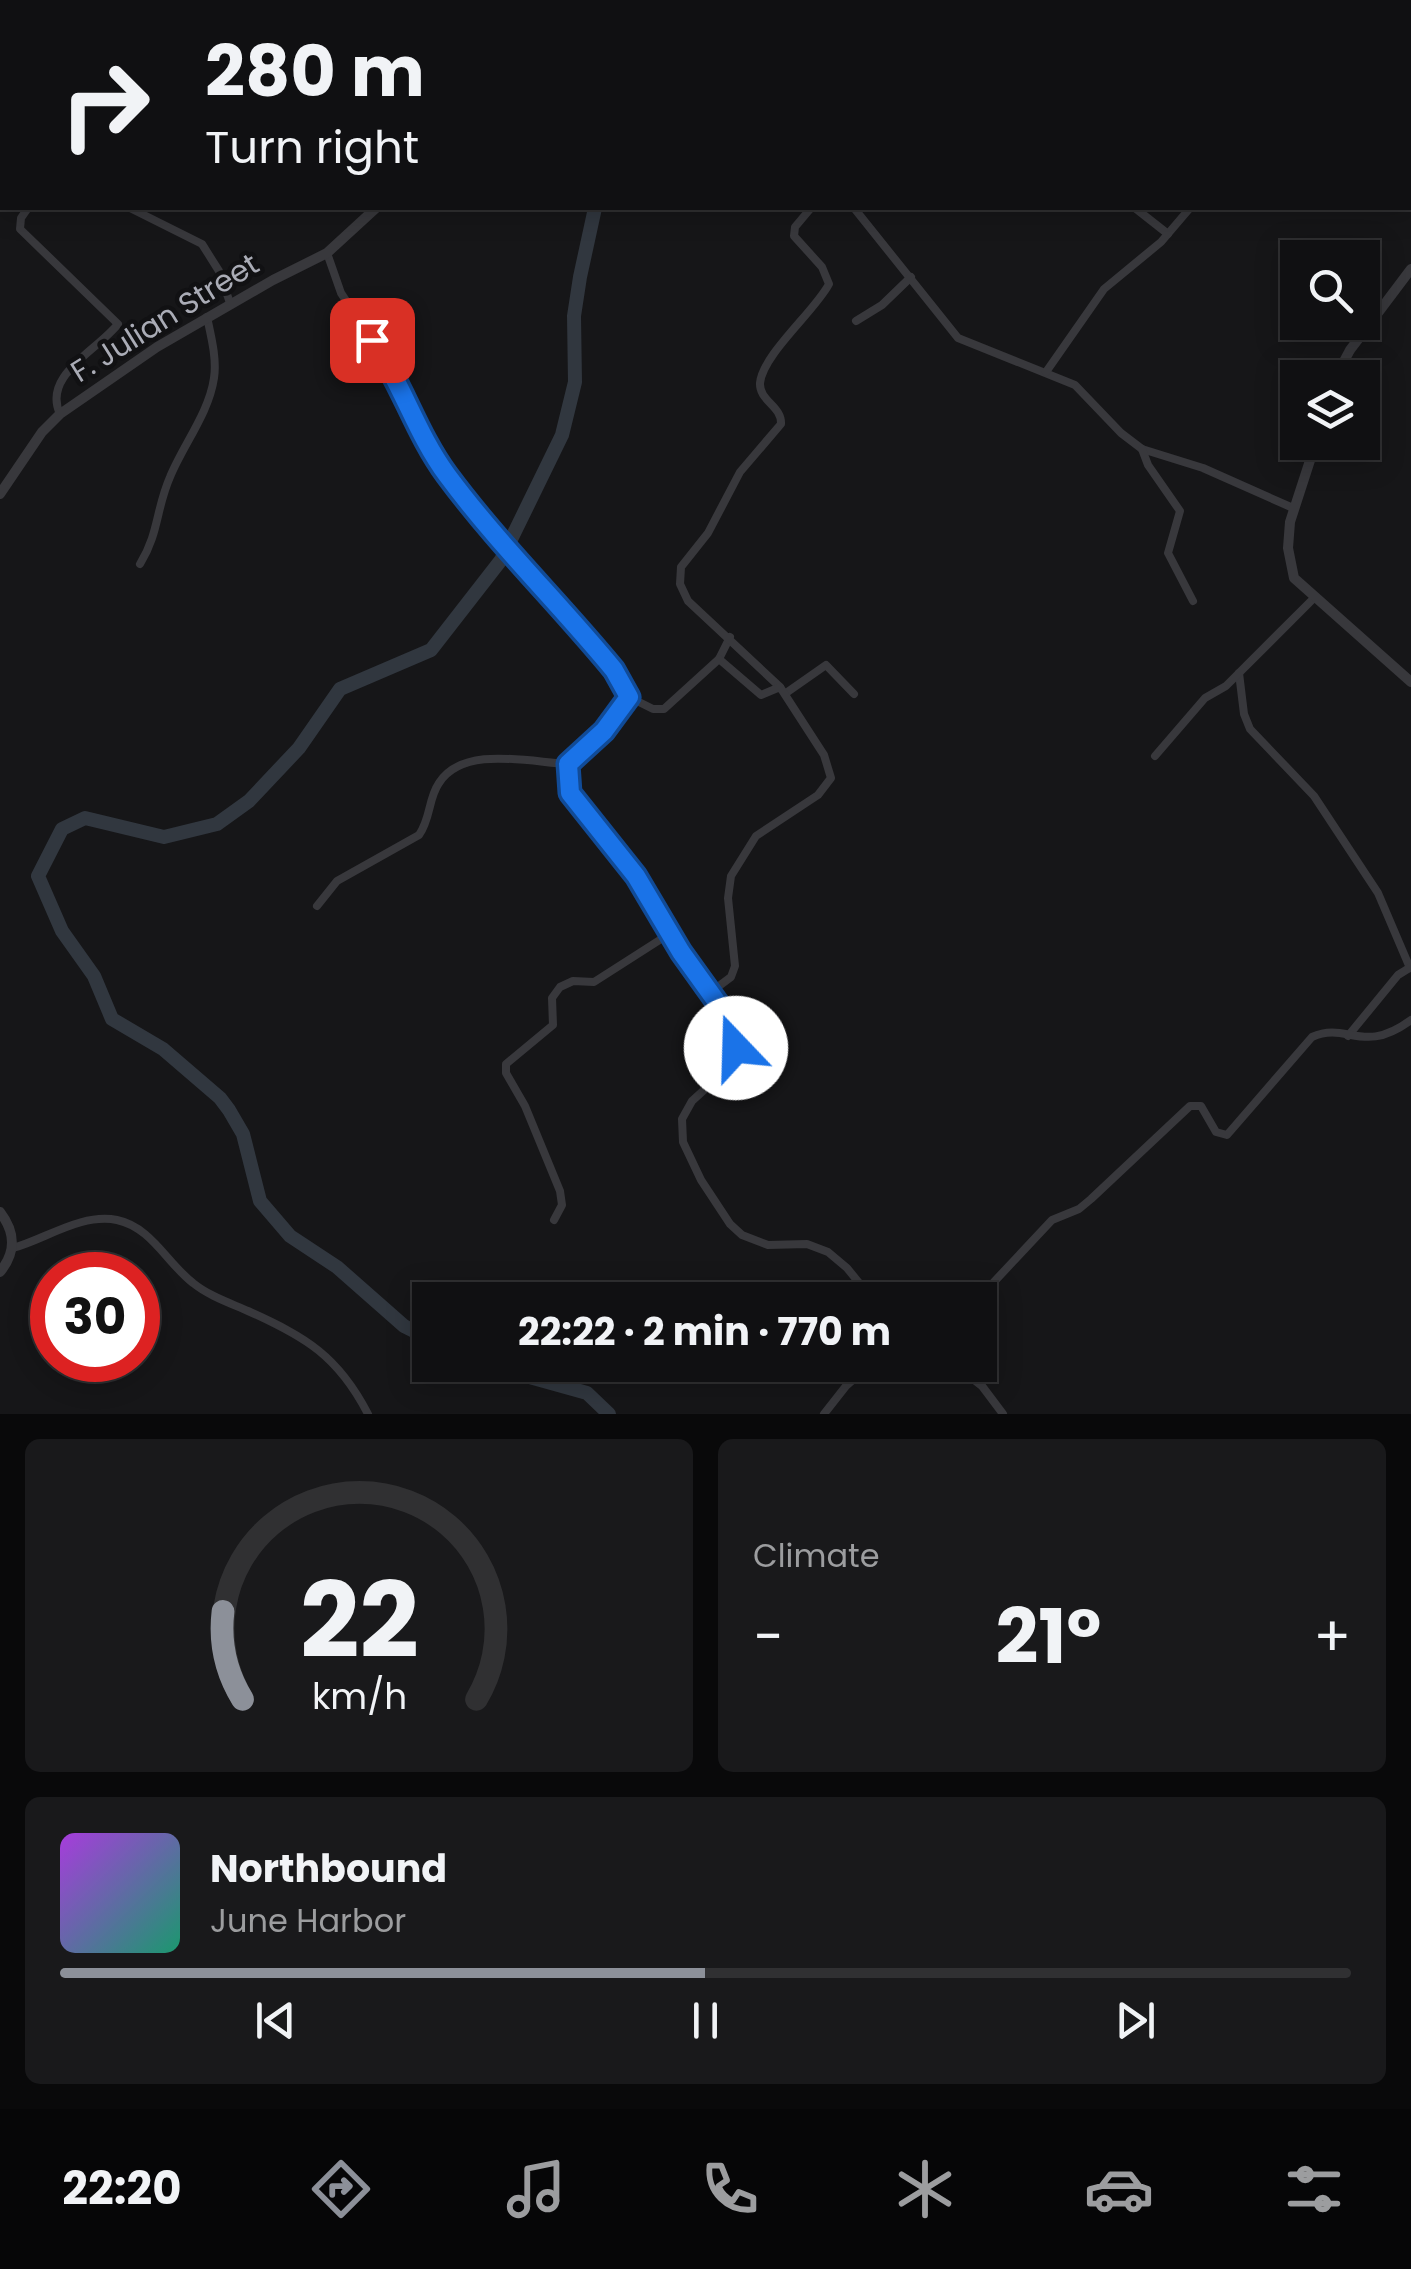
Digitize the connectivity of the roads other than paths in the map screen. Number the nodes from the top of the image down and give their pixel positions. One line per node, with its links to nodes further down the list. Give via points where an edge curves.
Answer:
1 (27, 210): 17 (street, via 20,229 118,324 58,385 54,401)
2 (134, 210): 12 (street, via 202,244)
3 (374, 210): 9 (street, F. Julian Street)
4 (808, 210): 25 (street, via 794,236 829,284 760,381 780,424 740,472 679,575 688,601)
5 (856, 210): 11 (street)
6 (1138, 210): 8 (street)
7 (1188, 210): 8 (street)
8 (1168, 234): 16 (street, via 1104,289)
9 (327, 254): 12 (street, F. Julian Street); 31 (street, via 341,293 397,378 449,478 614,670)
10 (1411, 269): 15 (street)
11 (910, 277): 14 (street); 16 (street, via 958,338)
12 (230, 303): 13 (street, F. Julian Street)
13 (207, 317): 17 (street, F. Julian Street); 22 (street, via 212,387 169,478 156,536)
14 (856, 321)
15 (1344, 360)
16 (1046, 372): 18 (street, via 1083,391)
17 (60, 414): 20 (street, F. Julian Street)
18 (1142, 449): 21 (street); 24 (street, via 1180,510 1168,553)
19 (1310, 460): 21 (street)
20 (0, 494)
21 (1293, 508): 23 (street, via 1291,567)
22 (140, 564)
23 (1314, 598): 27 (street); 28 (street)
24 (1194, 601)
25 (730, 637): 26 (street); 29 (street)
26 (719, 660): 29 (street, via 761,695); 31 (street, via 664,709)
27 (1239, 673): 32 (street, via 1205,698); 36 (street, via 1250,729 1314,796 1378,893)
28 (1411, 682)
29 (783, 690): 30 (street, via 826,665); 37 (street, via 824,754 830,778 818,795 756,836 731,876 736,966)
30 (854, 694)
31 (629, 697): 33 (street)
32 (1155, 756)
33 (568, 764): 34 (street, via 482,759 452,768 436,786 419,834 337,881); 35 (street, via 570,793 636,876)
34 (317, 906)
35 (670, 934): 37 (street); 41 (street, via 600,979 560,987 552,998 554,1023 505,1067 560,1191)
36 (1410, 968): 39 (street)
37 (711, 992): 44 (street, via 738,1040 724,1071 684,1112 688,1157 742,1235 828,1252)
38 (1411, 1020): 39 (street, via 1385,1036)
39 (1348, 1036): 45 (street, via 1312,1037 1227,1135 1216,1132 1201,1106 1186,1108 1091,1200 1052,1220)
40 (0, 1212): 42 (street)
41 (554, 1220)
42 (13, 1248): 43 (street); 48 (street, via 97,1219 132,1225 194,1285 325,1352)
43 (0, 1272)
44 (859, 1282)
45 (994, 1282)
46 (851, 1382): 49 (street)
47 (977, 1382): 50 (street)
48 (368, 1414)
49 (824, 1414)
50 (1003, 1414)

